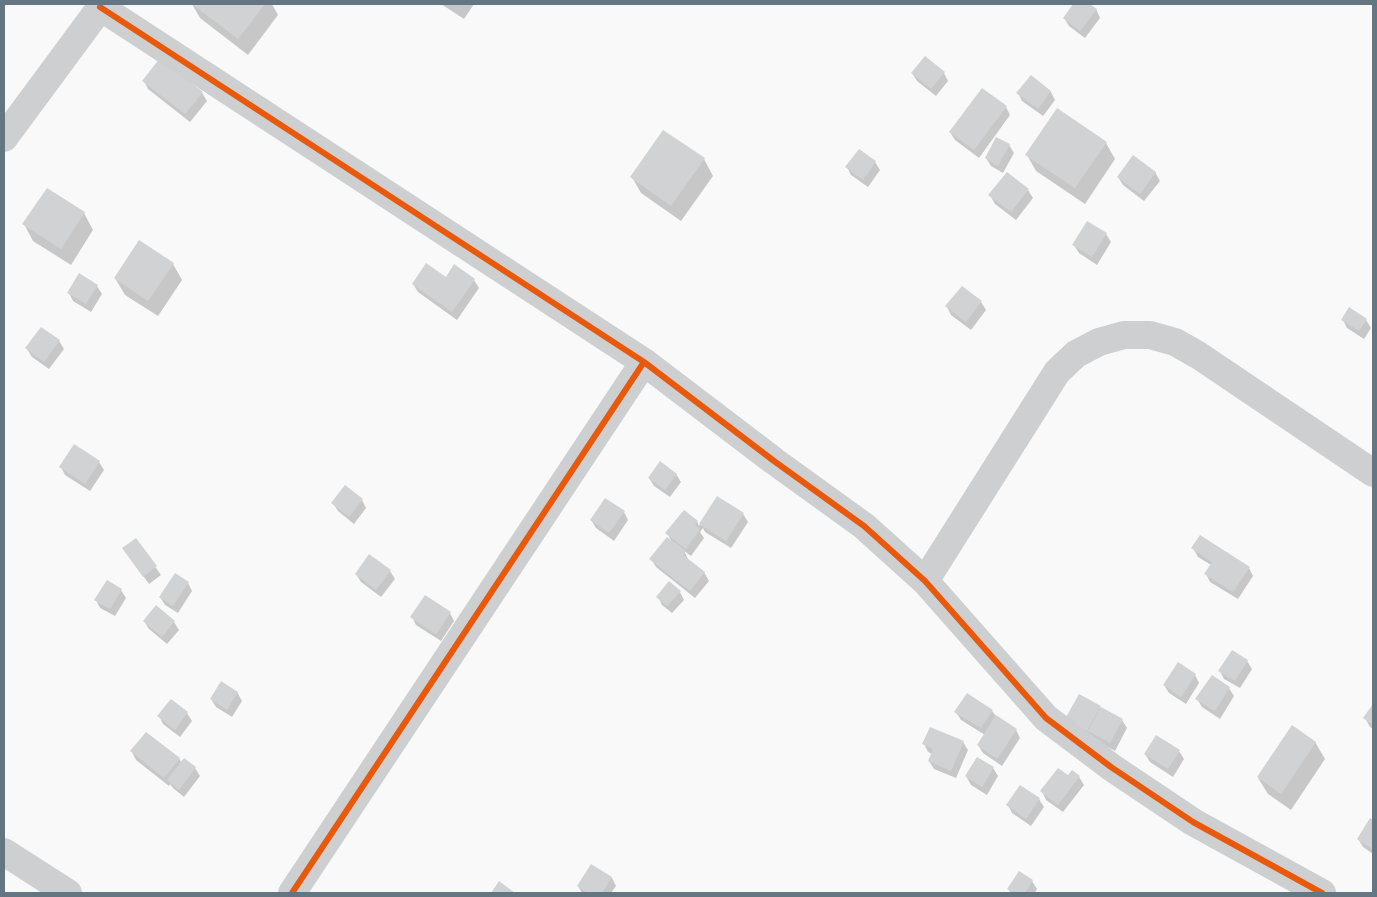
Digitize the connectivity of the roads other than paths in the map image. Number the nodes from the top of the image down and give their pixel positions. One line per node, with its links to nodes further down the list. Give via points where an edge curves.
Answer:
1 (101, 6): 2 (street); 3 (street)
2 (4, 138)
3 (644, 362): 5 (street, via 864,526); 8 (street)
4 (1373, 473): 5 (street, via 1175,342 1150,335 1124,335 1099,342 1076,354 1057,372)
5 (925, 581): 9 (street, via 1046,718 1193,822)
6 (4, 852): 7 (street)
7 (68, 893)
8 (292, 893)
9 (1322, 893)

